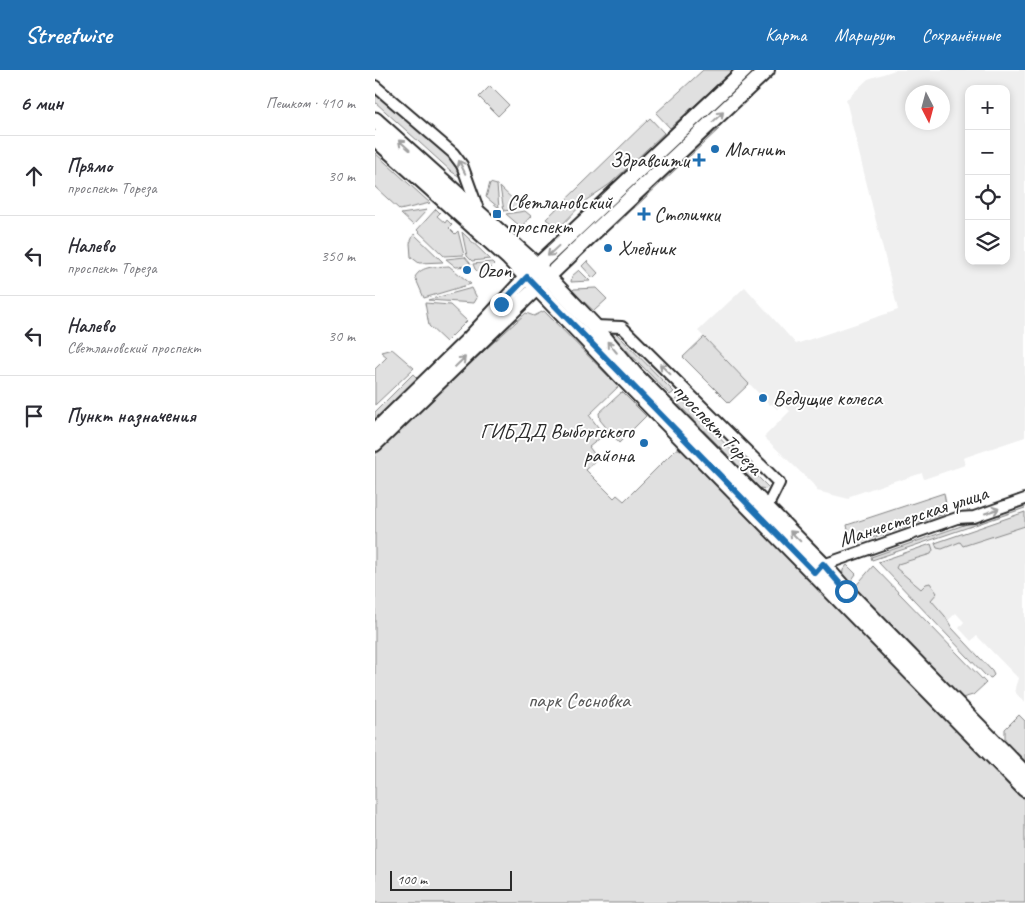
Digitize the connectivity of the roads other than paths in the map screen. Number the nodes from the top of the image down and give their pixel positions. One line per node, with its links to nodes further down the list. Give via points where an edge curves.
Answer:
1 (745, 70): 7 (main road, one-way to 7)
2 (767, 70): 8 (main road, one-way to 2)
3 (375, 86): 6 (street, one-way to 3, via 462,165 453,153)
4 (375, 120): 6 (main road, проспект Тореза, one-way to 4)
5 (375, 138): 9 (main road, проспект Тореза, via 509,258)
6 (479, 213): 7 (main road, проспект Тореза)
7 (537, 266): 8 (main road, проспект Тореза); 9 (main road)
8 (549, 277): 9 (main road); 10 (main road, проспект Тореза)
9 (532, 283): 11 (main road); 12 (main road, one-way to 9); 15 (main road, проспект Тореза)
10 (594, 326): 14 (main road, проспект Тореза, one-way to 10, via 635,375); 14 (street, one-way to 10, via 779,483 622,327)
11 (375, 431)
12 (375, 444)
13 (1025, 499): 15 (street, Манчестерская улица, one-way to 13, via 957,518 974,517)
14 (766, 508): 15 (main road, проспект Тореза, one-way to 14)
15 (819, 569): 16 (main road, проспект Тореза, via 846,591); 17 (main road, проспект Тореза)
16 (1025, 774)
17 (1025, 789)

